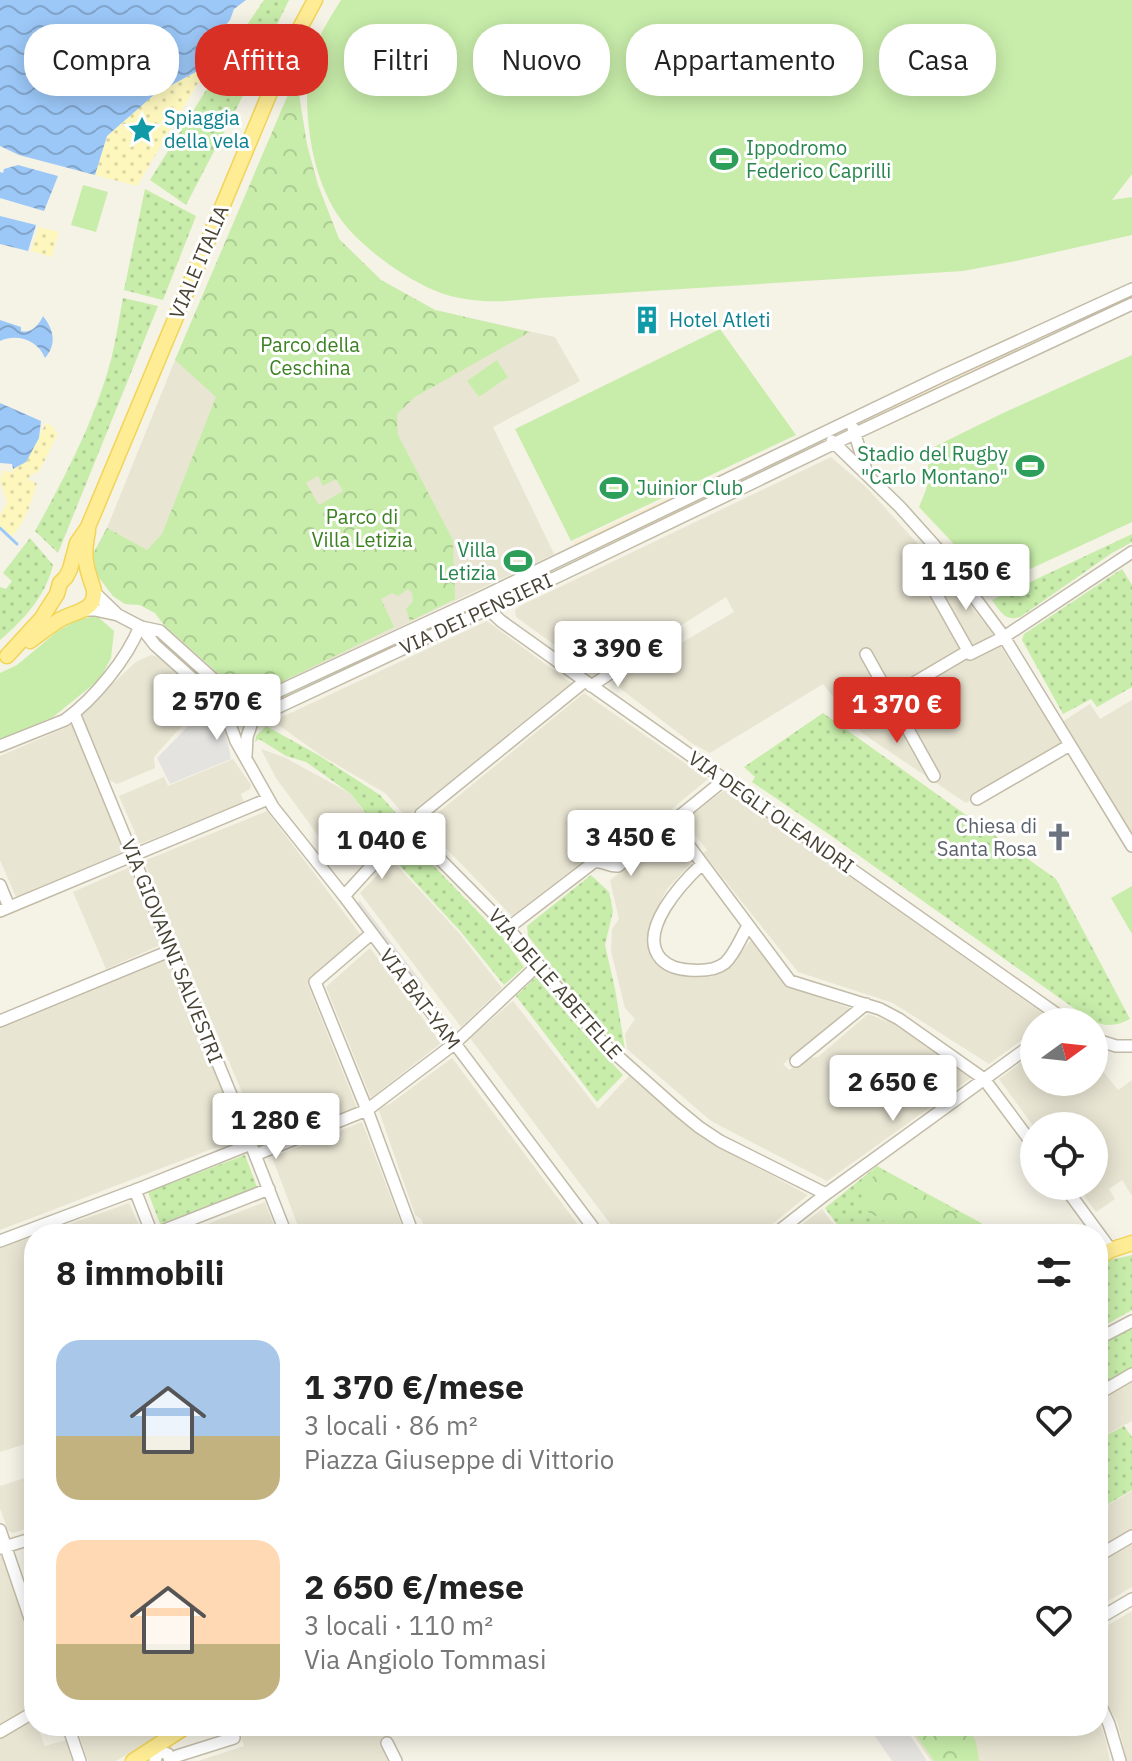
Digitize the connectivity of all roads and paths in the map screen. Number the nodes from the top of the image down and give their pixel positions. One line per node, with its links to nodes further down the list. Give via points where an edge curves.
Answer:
1 (315, 0): 9 (main road, VIALE ITALIA, via 287,52)
2 (1132, 289): 4 (street, VIA DEI PENSIERI)
3 (1132, 304): 6 (street, VIA DEI PENSIERI)
4 (850, 421): 5 (street, VIA DEI PENSIERI); 6 (street)
5 (827, 431): 7 (street); 15 (street, VIA DEI PENSIERI)
6 (856, 433): 7 (street, VIA DEI PENSIERI); 8 (street)
7 (833, 444): 8 (street); 16 (street, VIA DEI PENSIERI)
8 (867, 473): 20 (street, via 943,555)
9 (88, 527): 11 (main road, VIALE ITALIA); 13 (main road, VIALE ITALIA, via 85,563)
10 (1132, 552): 20 (street)
11 (66, 577): 13 (main road, via 78,575); 14 (main road)
12 (930, 583): 21 (street)
13 (91, 586): 17 (main road, via 91,603); 18 (street, VIA DEI PENSIERI)
14 (57, 594): 17 (main road, via 61,605); 23 (main road)
15 (478, 599): 16 (street, VIA DEGLI OLEANDRI); 19 (street, VIA DEI PENSIERI, via 247,705 165,634)
16 (488, 609): 25 (street, VIA DEGLI OLEANDRI); 29 (street, VIA DEI PENSIERI)
17 (79, 611): 18 (street, VIA DEI PENSIERI); 23 (main road)
18 (118, 615): 19 (street, VIA DEI PENSIERI)
19 (140, 626): 27 (street, VIA DEI PENSIERI); 28 (street, via 111,674)
20 (1004, 637): 21 (street); 30 (street)
21 (968, 651): 26 (street)
22 (866, 654): 26 (street)
23 (4, 658)
24 (626, 663): 25 (street)
25 (588, 683): 34 (street, VIA DEGLI OLEANDRI); 38 (street, via 421,814)
26 (890, 697): 33 (street)
27 (224, 707): 29 (street, VIA DEI PENSIERI); 32 (street, VIA BAT-YAM)
28 (74, 713): 31 (street); 40 (street, VIA GIOVANNI SALVESTRI)
29 (253, 719): 32 (street)
30 (1070, 745): 36 (street); 39 (street)
31 (0, 746)
32 (247, 761): 35 (street, VIA BAT-YAM)
33 (934, 776)
34 (724, 780): 37 (street); 51 (street, VIA DEGLI OLEANDRI)
35 (268, 799): 40 (street); 43 (street, VIA BAT-YAM)
36 (977, 799)
37 (672, 823): 41 (street); 46 (street, via 618,866 594,862)
38 (417, 836): 43 (street, via 396,839); 46 (street, VIA DELLE ABETELLE)
39 (1132, 846)
40 (133, 855): 44 (street); 48 (street, VIA GIOVANNI SALVESTRI)
41 (702, 864): 45 (street); 45 (street, via 659,918 654,936 659,957 681,969 718,967)
42 (0, 885): 44 (street)
43 (344, 896): 47 (street, VIA BAT-YAM)
44 (4, 909)
45 (748, 926): 50 (street, via 790,981)
46 (508, 928): 49 (street, VIA DELLE ABETELLE)
47 (371, 934): 54 (street, VIA BAT-YAM); 59 (street, via 315,982)
48 (172, 950): 52 (street); 61 (street, VIA GIOVANNI SALVESTRI)
49 (537, 966): 54 (street); 64 (street, VIA DELLE ABETELLE, via 603,1043 699,1127)
50 (866, 1004): 57 (street); 58 (street, via 899,1019)
51 (1047, 1008)
52 (0, 1021)
53 (1108, 1043): 55 (street)
54 (454, 1044): 59 (street); 71 (street, VIA BAT-YAM)
55 (1132, 1047)
56 (1020, 1053): 58 (street)
57 (796, 1061)
58 (984, 1079): 60 (street); 64 (street)
59 (367, 1110): 61 (street); 70 (street)
60 (1020, 1127)
61 (253, 1150): 62 (street, VIA GIOVANNI SALVESTRI); 63 (street)
62 (269, 1189): 68 (street); 69 (street, VIA GIOVANNI SALVESTRI)
63 (135, 1190): 66 (street); 67 (street)
64 (826, 1194): 72 (street)
65 (1072, 1200): 73 (street)
66 (54, 1224)
67 (149, 1224)
68 (179, 1224)
69 (282, 1224)
70 (409, 1224)
71 (590, 1224)
72 (788, 1224)
73 (1086, 1224)
74 (24, 1235): 76 (street)
75 (1132, 1240): 77 (main road)
76 (0, 1241)
77 (1108, 1252)
78 (1132, 1321): 79 (street)
79 (1108, 1334)
80 (1132, 1374): 81 (street)
81 (1108, 1388)
82 (0, 1530): 85 (street)
83 (1132, 1536): 86 (street)
84 (24, 1541): 85 (street)
85 (3, 1548): 88 (street)
86 (1108, 1550)
87 (1132, 1599): 89 (street)
88 (24, 1604)
89 (1108, 1613)
90 (24, 1718): 92 (street)
91 (1108, 1722): 101 (street)
92 (0, 1732)
93 (71, 1736): 98 (street)
94 (178, 1736): 97 (main road)
95 (233, 1736): 97 (street, via 177,1756)
96 (387, 1743): 100 (street)
97 (161, 1755): 99 (main road)
98 (80, 1761)
99 (133, 1761)
100 (396, 1761)
101 (1120, 1761)

